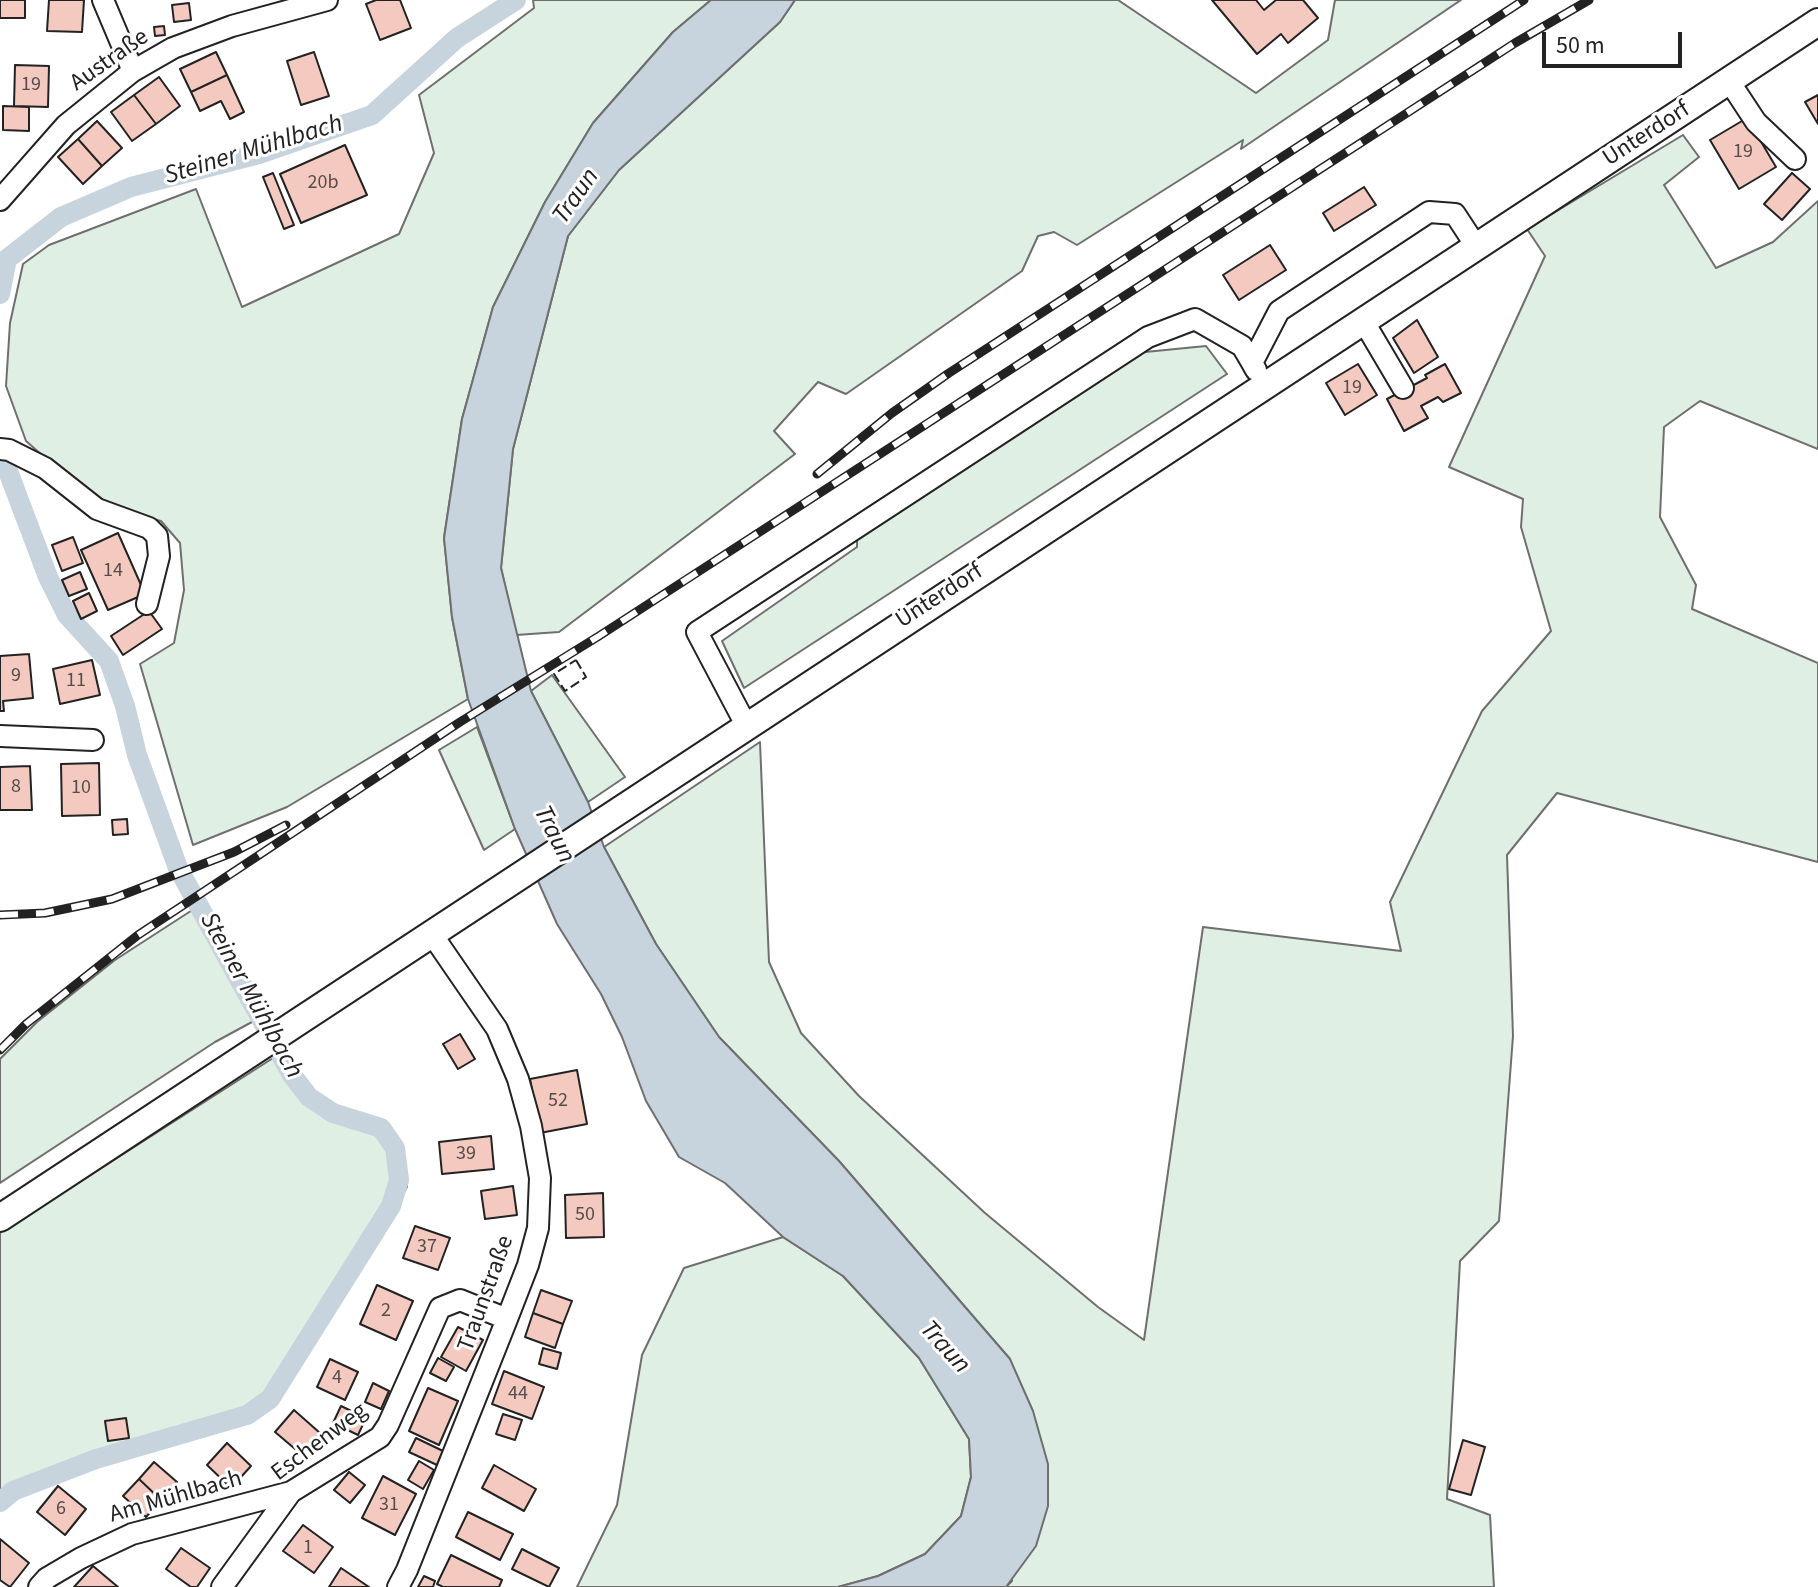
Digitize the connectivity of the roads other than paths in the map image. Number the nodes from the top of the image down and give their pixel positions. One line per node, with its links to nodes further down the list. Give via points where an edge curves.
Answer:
1 (103, 0): 4 (street)
2 (327, 0): 4 (street, Austraße, via 232,26 173,48)
3 (1818, 22): 5 (main road, Unterdorf)
4 (133, 71): 7 (street, Austraße, via 66,125)
5 (1729, 81): 6 (street, via 1756,122); 8 (main road, Unterdorf)
6 (1795, 159)
7 (0, 200)
8 (1476, 246): 9 (main road, Unterdorf); 10 (street, Unterdorf, via 1455,214 1429,212 1279,311)
9 (1364, 322): 10 (main road, Unterdorf); 11 (street)
10 (1258, 374): 14 (main road, Unterdorf); 14 (street, via 1242,346 1195,319 1148,337 697,632)
11 (1403, 388)
12 (4, 450): 13 (street, via 45,468 97,509 149,528 157,536 159,556)
13 (147, 604)
14 (746, 725): 17 (main road, Unterdorf)
15 (0, 736): 16 (street)
16 (93, 740)
17 (431, 933): 18 (main road, Unterdorf); 19 (street, Traunstraße, via 497,1029 531,1126 540,1178 538,1228)
18 (0, 1218)
19 (507, 1319): 20 (street, Eschenweg, via 460,1300 440,1308 380,1437); 23 (street, Traunstraße)
20 (291, 1492): 21 (street, Am Mühlbach, via 132,1534 81,1558); 22 (street, Eschenweg)
21 (39, 1587)
22 (222, 1587)
23 (398, 1587)

